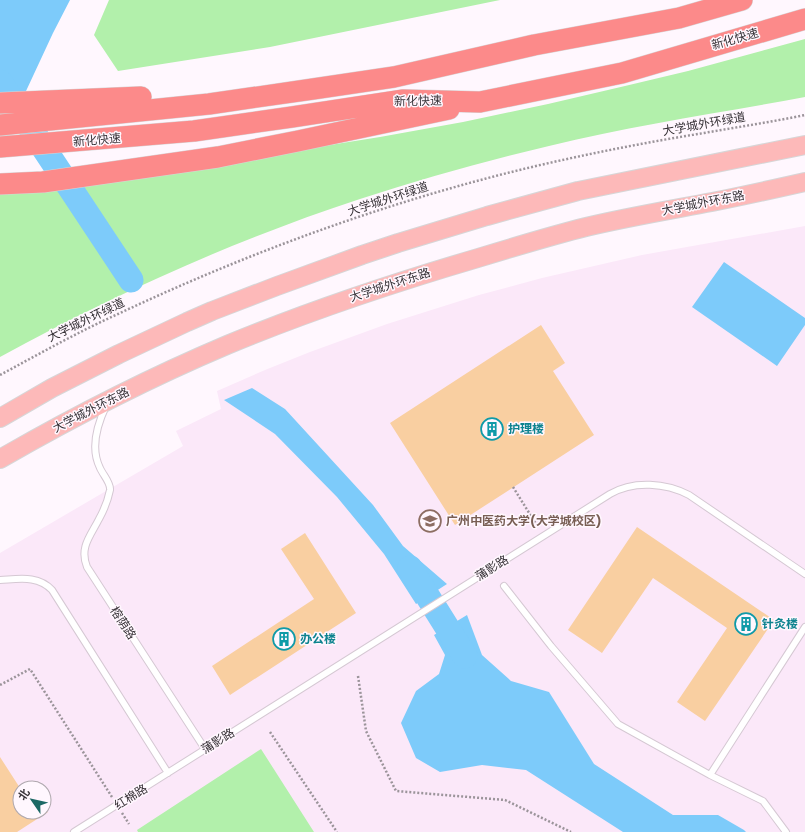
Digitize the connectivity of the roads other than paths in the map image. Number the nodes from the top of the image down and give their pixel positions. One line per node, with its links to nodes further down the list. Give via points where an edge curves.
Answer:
1 (742, 0): 3 (highway, 新化快速, via 679,18)
2 (805, 19): 4 (highway, 新化快速, via 622,72)
3 (479, 58): 5 (highway, via 174,96); 6 (highway, 新化快速, via 394,77 209,104)
4 (480, 102): 8 (highway, 新化快速, via 403,100 194,131); 10 (highway, via 218,157 43,182)
5 (0, 104)
6 (0, 125)
7 (805, 145): 12 (main road, via 578,191 398,243 226,306 119,354)
8 (0, 148)
9 (805, 182): 11 (main road, 大学城外环东路, via 587,227 409,278 233,343)
10 (0, 184)
11 (110, 400): 13 (main road, 大学城外环东路); 18 (lane, 榕荫路, via 99,422 95,439 97,462 110,489 100,518 87,541 85,563)
12 (0, 418)
13 (0, 459)
14 (805, 574): 18 (lane, 蒲影路, via 681,491 652,485 619,490)
15 (0, 580): 20 (lane, via 34,579 49,586)
16 (504, 586): 21 (lane, via 618,724)
17 (805, 627): 21 (lane)
18 (205, 749): 19 (lane, 蒲影路)
19 (187, 761): 20 (lane, 红棉路)
20 (168, 773): 22 (lane, 红棉路)
21 (710, 775): 23 (lane, via 763,801)
22 (74, 832)
23 (786, 832)

